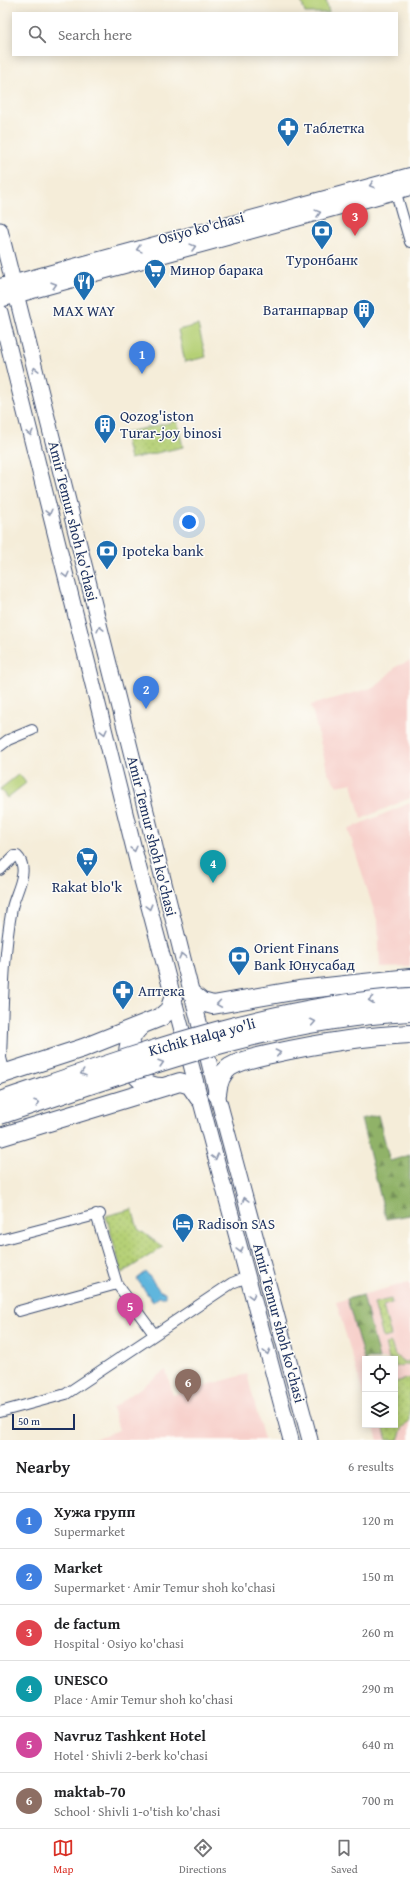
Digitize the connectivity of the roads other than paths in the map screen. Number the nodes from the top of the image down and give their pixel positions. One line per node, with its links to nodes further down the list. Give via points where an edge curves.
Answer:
1 (410, 175): 2 (main road, Osiyo ko'chasi)
2 (394, 186): 3 (main road, Osiyo ko'chasi); 5 (street); 6 (main road, Osiyo ko'chasi)
3 (410, 188)
4 (0, 230): 6 (main road, Amir Temur shoh ko'chasi)
5 (410, 242)
6 (10, 288): 7 (main road, Osiyo ko'chasi); 9 (main road, Amir Temur shoh ko'chasi, one-way to 6)
7 (0, 300)
8 (0, 312): 10 (main road, Amir Temur shoh ko'chasi, one-way to 10)
9 (59, 468): 10 (main road, via 50,467); 13 (main road, Amir Temur shoh ko'chasi, one-way to 9)
10 (40, 475): 14 (main road, Amir Temur shoh ko'chasi, one-way to 14)
11 (32, 730): 12 (street)
12 (0, 746)
13 (144, 807): 14 (main road); 19 (main road, Amir Temur shoh ko'chasi, one-way to 13)
14 (125, 813): 21 (main road, Amir Temur shoh ko'chasi, one-way to 21)
15 (0, 870): 16 (street, via 14,856 20,858 23,871)
16 (3, 949): 29 (street, via 0,1058)
17 (410, 978): 18 (highway)
18 (299, 990): 22 (highway); 26 (highway, via 285,1003 283,1020 293,1037)
19 (192, 994): 22 (highway, one-way to 19, via 213,1005); 31 (main road, Amir Temur shoh ko'chasi)
20 (410, 997): 33 (highway, Kichik Halqa yo'li, one-way to 33, bridge, via 352,1002 236,1026 140,1054)
21 (173, 999): 24 (highway, via 166,1014); 32 (main road, Amir Temur shoh ko'chasi)
22 (241, 1000): 28 (highway, via 255,1011 261,1027 257,1046)
23 (410, 1012): 35 (highway, Kichik Halqa yo'li, one-way to 23, bridge, via 152,1065 271,1032 354,1016)
24 (143, 1025): 27 (highway); 30 (highway, via 130,1039 129,1058 135,1073 142,1081 154,1087)
25 (410, 1034): 26 (highway)
26 (308, 1046): 28 (highway, one-way to 26)
27 (83, 1048): 29 (highway); 34 (highway, via 93,1048 102,1052 112,1070 111,1091)
28 (244, 1061): 31 (highway, via 230,1067 223,1074)
29 (3, 1074)
30 (162, 1086): 32 (highway, via 187,1083); 34 (highway)
31 (217, 1094): 42 (main road, Amir Temur shoh ko'chasi, one-way to 31)
32 (199, 1098): 38 (main road, Amir Temur shoh ko'chasi, one-way to 38)
33 (0, 1101)
34 (100, 1106): 36 (highway)
35 (0, 1115)
36 (0, 1137)
37 (0, 1240): 39 (street, via 98,1214)
38 (247, 1277): 41 (street, via 232,1283); 44 (main road, Amir Temur shoh ko'chasi, one-way to 44)
39 (117, 1284): 40 (street); 41 (street)
40 (19, 1311)
41 (154, 1334): 43 (street, via 66,1394)
42 (302, 1408): 44 (main road); 46 (main road, Amir Temur shoh ko'chasi)
43 (0, 1412)
44 (284, 1413): 45 (main road, Amir Temur shoh ko'chasi)
45 (291, 1440)
46 (310, 1440)

